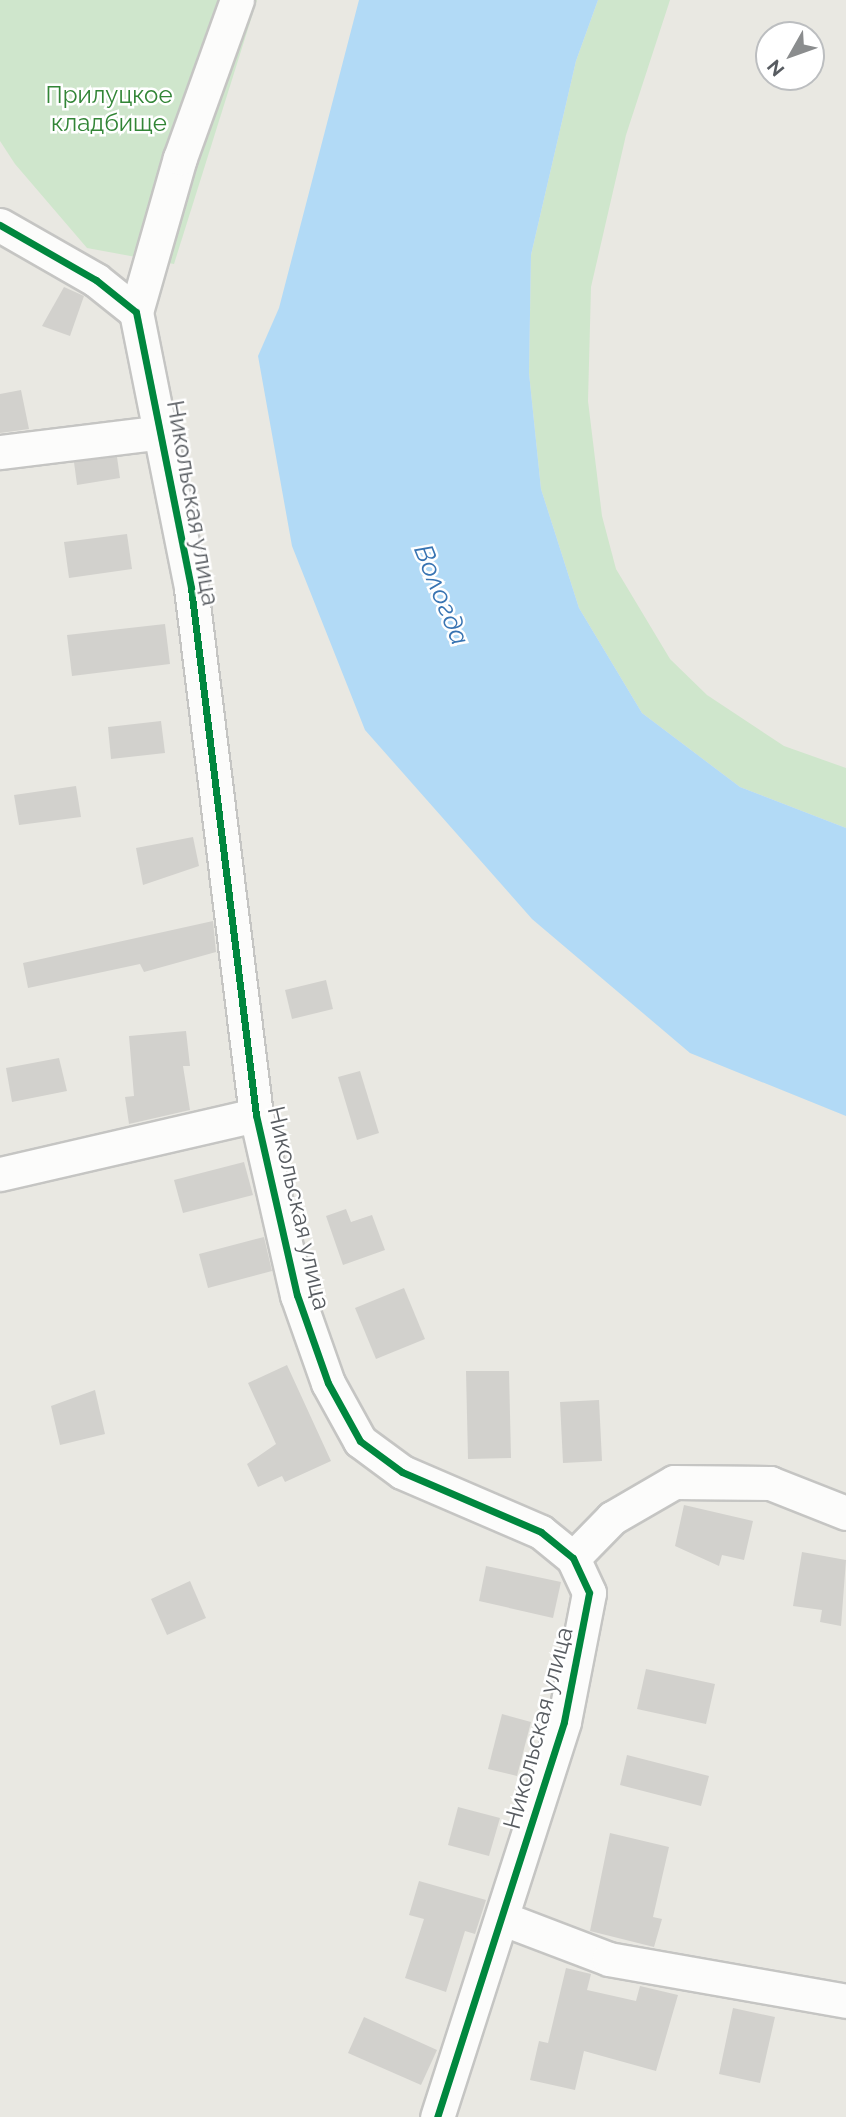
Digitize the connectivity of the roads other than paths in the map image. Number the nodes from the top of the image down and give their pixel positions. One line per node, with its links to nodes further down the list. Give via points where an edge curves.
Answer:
1 (237, 0): 3 (street, via 180,158)
2 (0, 225): 3 (street, via 96,280)
3 (136, 313): 4 (street, Никольская улица)
4 (162, 432): 5 (street); 6 (street, Никольская улица, via 191,588)
5 (0, 452)
6 (256, 1115): 7 (street); 9 (street, Никольская улица, via 297,1295 328,1383 360,1441 402,1472 541,1532)
7 (0, 1174)
8 (846, 1513): 9 (street, via 769,1483 674,1482 612,1518)
9 (573, 1558): 10 (street, Никольская улица, via 589,1593 583,1644)
10 (505, 1919): 11 (street, via 609,1959); 12 (street, Никольская улица)
11 (846, 2001)
12 (437, 2117)

